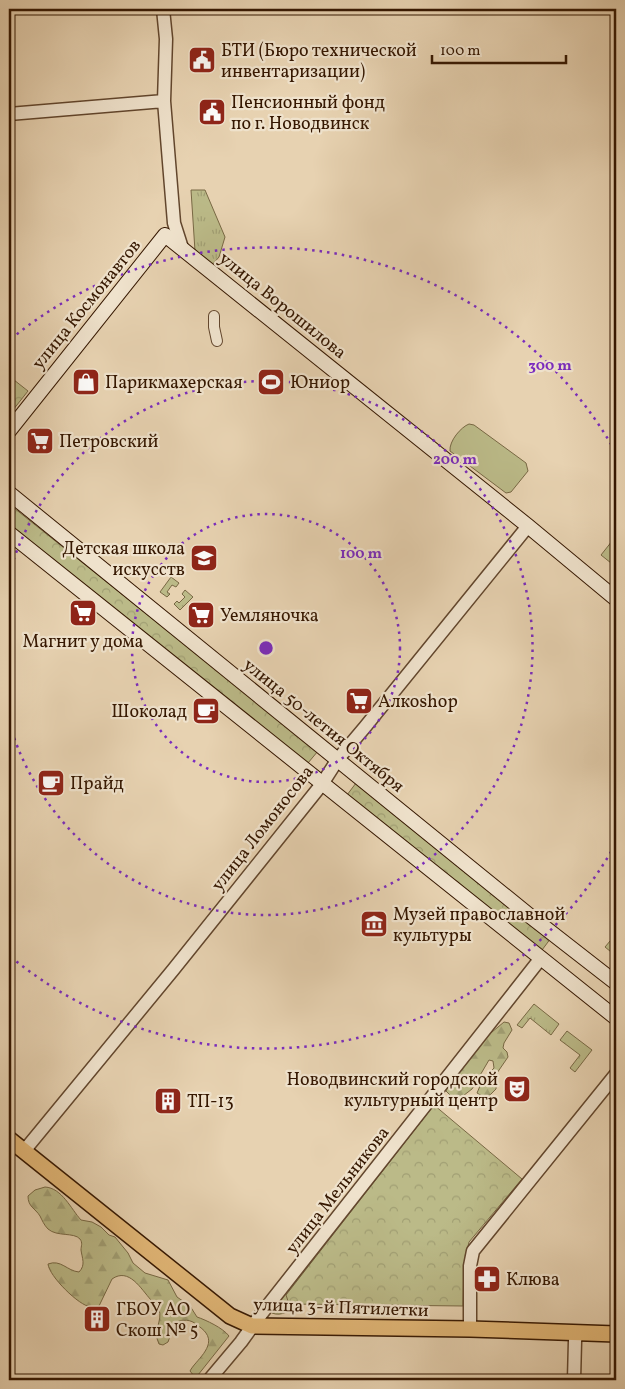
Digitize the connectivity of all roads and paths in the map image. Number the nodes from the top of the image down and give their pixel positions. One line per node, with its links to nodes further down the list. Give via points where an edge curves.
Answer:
1 (163, 9): 2 (street, via 166,40)
2 (164, 101): 3 (street); 4 (street)
3 (9, 114)
4 (174, 223): 5 (street, улица Космонавтов); 6 (street)
5 (165, 235): 6 (main road, улица Ворошилова); 9 (main road, улица Космонавтов)
6 (182, 248): 11 (main road, улица Ворошилова)
7 (214, 316): 8 (street)
8 (217, 341)
9 (9, 431)
10 (9, 493): 14 (main road, улица 50-летия Октября)
11 (528, 526): 13 (main road, улица Ворошилова); 14 (street, улица Ломоносова)
12 (9, 533): 15 (main road)
13 (616, 599)
14 (338, 759): 15 (street, улица Ломоносова); 17 (main road, улица 50-летия Октября)
15 (322, 784): 16 (main road); 21 (street, улица Ломоносова)
16 (542, 958): 18 (main road); 22 (street, улица Мельникова)
17 (616, 984)
18 (616, 1018)
19 (616, 1074): 23 (street, via 473,1252)
20 (9, 1139): 21 (main road, улица 3-й Пятилетки)
21 (24, 1151): 22 (main road, улица 3-й Пятилетки, via 230,1316)
22 (252, 1326): 23 (main road, улица 3-й Пятилетки); 26 (street, улица Мельникова)
23 (470, 1329): 24 (main road, улица 3-й Пятилетки)
24 (577, 1332): 25 (main road, улица 3-й Пятилетки); 27 (street)
25 (616, 1334)
26 (209, 1380)
27 (574, 1380)

